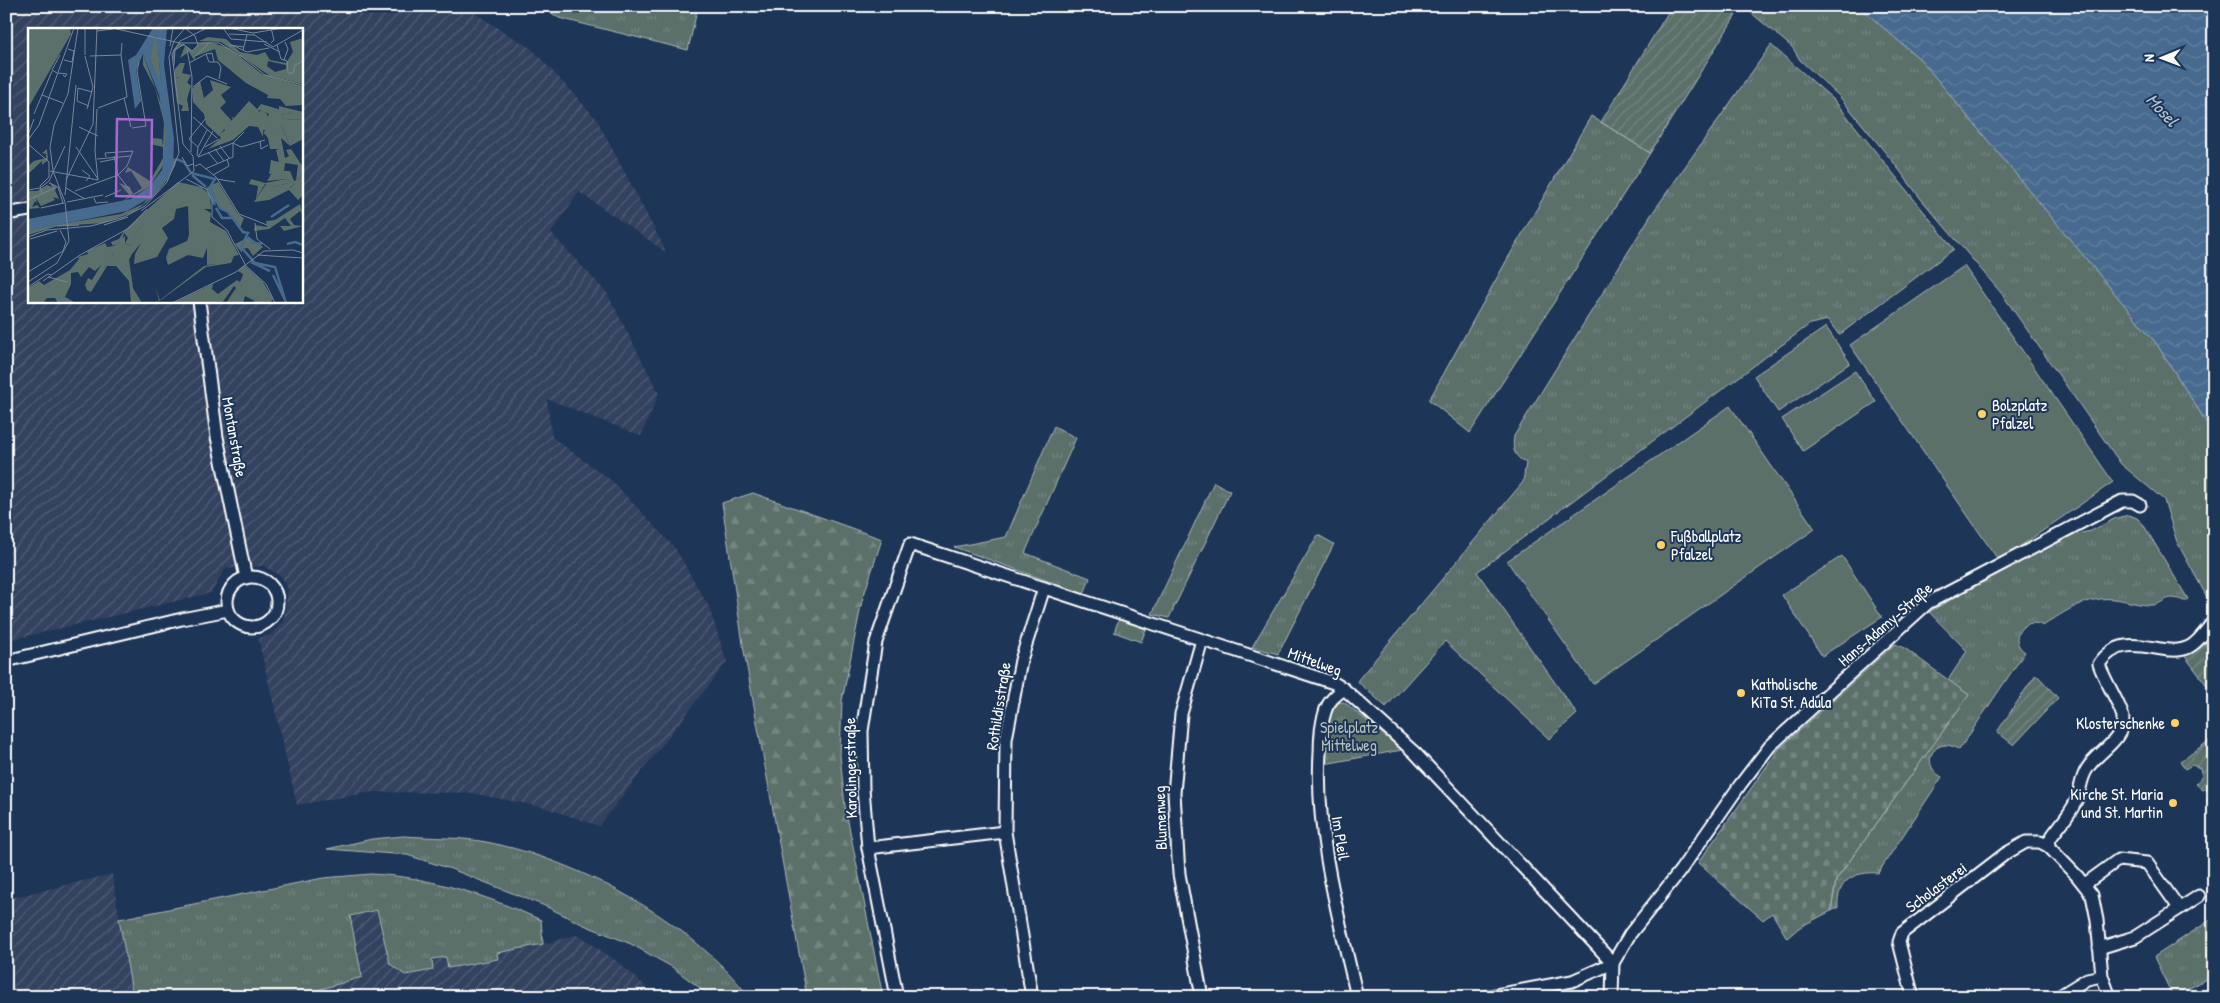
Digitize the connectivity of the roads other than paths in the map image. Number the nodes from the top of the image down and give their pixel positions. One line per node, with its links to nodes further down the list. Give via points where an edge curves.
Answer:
1 (28, 210): 2 (street)
2 (6, 214)
3 (199, 302): 6 (street, Montanstraße, via 217,437)
4 (2140, 505): 20 (street, Hans-Adamy-Straße, via 2122,501 1928,603 1770,746 1630,934)
5 (910, 544): 7 (street, Mittelweg); 15 (street, Karolingerstraße, via 876,642 862,731)
6 (246, 578): 8 (street, via 233,586 229,593); 8 (street, via 263,580 274,588 278,605 274,616 252,628 239,624)
7 (1044, 588): 10 (street, Mittelweg); 13 (street, Rothildisstraße, via 1021,660 1006,739)
8 (228, 610): 11 (street)
9 (2213, 622): 14 (street, via 2189,648 2173,650 2126,645 2104,657 2099,664 2123,715 2122,724 2113,742 2087,768 2076,802)
10 (1202, 640): 12 (street, Mittelweg); 24 (street, Blumenweg, via 1181,714 1174,793 1179,874)
11 (6, 661)
12 (1344, 689): 20 (street, Mittelweg, via 1415,753); 25 (street, Im Pleil, via 1332,698 1325,712 1320,742 1319,796 1327,852)
13 (1005, 832): 15 (street); 23 (street, Rothildisstraße)
14 (2048, 846): 16 (street); 28 (street, Scholasterei, via 2040,842 2026,842 2005,854 1902,934 1899,942)
15 (868, 848): 22 (street, Karolingerstraße)
16 (2085, 884): 18 (street, via 2118,860 2147,863); 19 (street, via 2095,906)
17 (2199, 896): 18 (street)
18 (2179, 908): 19 (street, via 2135,937)
19 (2099, 948): 21 (street)
20 (1613, 963): 26 (street, via 1572,980); 27 (street)
21 (2102, 976): 29 (street, via 2087,979); 30 (street)
22 (897, 997)
23 (1032, 997)
24 (1202, 997)
25 (1357, 997)
26 (1485, 997)
27 (1612, 997)
28 (1914, 997)
29 (2058, 997)
30 (2110, 997)

